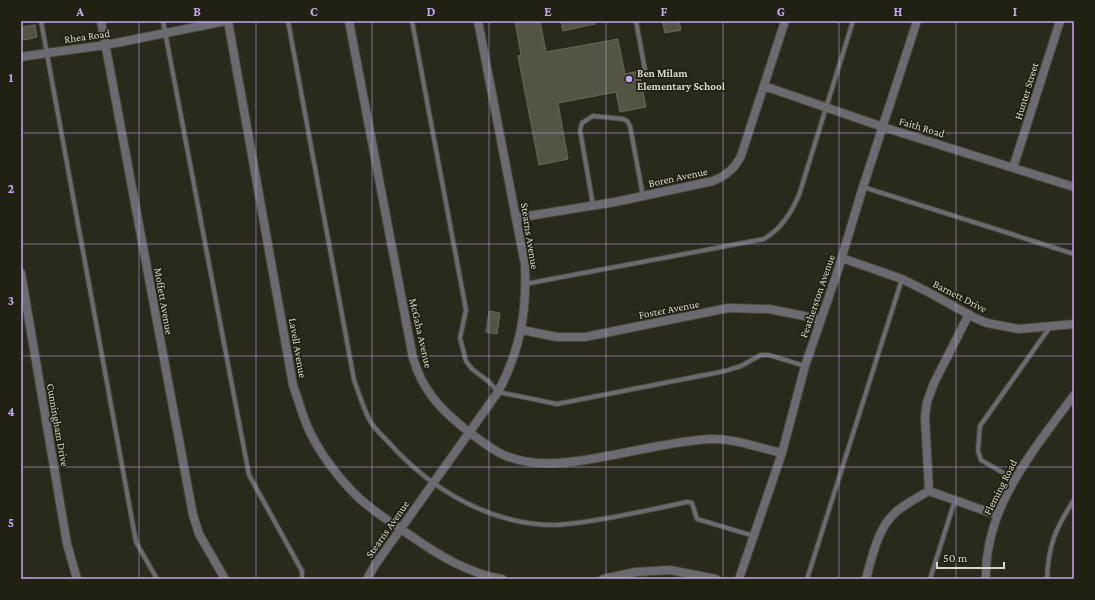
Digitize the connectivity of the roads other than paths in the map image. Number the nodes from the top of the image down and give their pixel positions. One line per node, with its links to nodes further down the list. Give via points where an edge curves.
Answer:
1 (41, 21): 16 (lane)
2 (101, 21): 15 (street, Moffett Avenue)
3 (163, 21): 14 (lane)
4 (227, 21): 14 (street, Rhea Road); 49 (street, Lavell Avenue, via 299,405 318,446 343,480 357,496)
5 (288, 21): 44 (lane, via 354,380 370,420 403,458)
6 (349, 21): 41 (street, McGaha Avenue, via 416,367 421,381 434,400)
7 (412, 21): 39 (lane, via 466,310 460,338 462,348 472,369)
8 (478, 21): 27 (street, Stearns Avenue)
9 (636, 21): 18 (lane)
10 (785, 21): 19 (street, Boren Avenue)
11 (853, 21): 20 (lane)
12 (917, 21): 21 (street, Featherston Avenue)
13 (1060, 21): 22 (street, Hunter Street)
14 (166, 33): 15 (street, Rhea Road); 55 (lane, via 249,475 302,571)
15 (106, 45): 16 (street, Rhea Road); 54 (street, Moffett Avenue, via 193,515 199,534)
16 (47, 52): 17 (street, Rhea Road); 53 (lane, via 136,542)
17 (21, 57)
18 (645, 70)
19 (764, 86): 20 (street, Faith Road); 25 (street, Boren Avenue, via 735,167 713,181)
20 (826, 107): 21 (street, Faith Road); 32 (lane, via 792,211 774,233 764,239)
21 (883, 127): 22 (street, Faith Road); 23 (street, Featherston Avenue)
22 (1013, 168): 24 (street, Faith Road)
23 (863, 187): 28 (lane); 29 (street, Featherston Avenue)
24 (1074, 187)
25 (643, 196): 26 (street, Boren Avenue); 26 (lane, via 627,121 593,116 582,123 580,130)
26 (593, 205): 27 (street, Boren Avenue)
27 (516, 218): 32 (street, Stearns Avenue)
28 (1074, 254)
29 (842, 258): 31 (street, Barnett Drive); 34 (street, Featherston Avenue)
30 (21, 273): 52 (street, Cunningham Drive, via 67,544)
31 (902, 279): 33 (street, Barnett Drive); 61 (lane)
32 (526, 284): 37 (street, Stearns Avenue)
33 (969, 314): 36 (street, Barnett Drive, via 1007,328); 45 (street, via 927,402 925,418)
34 (820, 320): 37 (street, Foster Avenue, via 769,310 728,308 585,337 557,337); 38 (street, Featherston Avenue)
35 (1074, 324): 36 (street, Barnett Drive)
36 (1051, 326): 43 (lane, via 980,426 978,451 981,460)
37 (522, 330): 39 (street, Stearns Avenue, via 506,378)
38 (805, 366): 39 (lane, via 761,354 741,366 725,371 557,404); 42 (street, Featherston Avenue)
39 (498, 392): 41 (street, Stearns Avenue)
40 (1074, 395): 43 (street, Fleming Road)
41 (470, 433): 42 (street, McGaha Avenue, via 490,448 507,456 542,464 582,461 711,439); 44 (street, Stearns Avenue)
42 (782, 453): 50 (street, Featherston Avenue)
43 (1014, 479): 48 (street, Fleming Road)
44 (433, 483): 49 (street, Stearns Avenue); 50 (lane, via 462,502 527,523 553,525 588,522 687,502 692,503 697,519)
45 (929, 492): 46 (street); 62 (street, via 890,518 877,541)
46 (955, 500): 48 (street); 63 (lane)
47 (1074, 500): 65 (lane, via 1053,538)
48 (997, 515): 64 (street, Fleming Road, via 991,534)
49 (400, 529): 56 (street, Stearns Avenue); 57 (street, Lavell Avenue, via 462,567)
50 (754, 536): 60 (street, Featherston Avenue)
51 (685, 576): 58 (street, via 670,570 636,572); 59 (street)
52 (77, 579)
53 (158, 579)
54 (224, 579)
55 (302, 579)
56 (368, 579)
57 (502, 579)
58 (602, 579)
59 (716, 579)
60 (739, 579)
61 (807, 579)
62 (866, 579)
63 (930, 579)
64 (986, 579)
65 (1047, 579)

